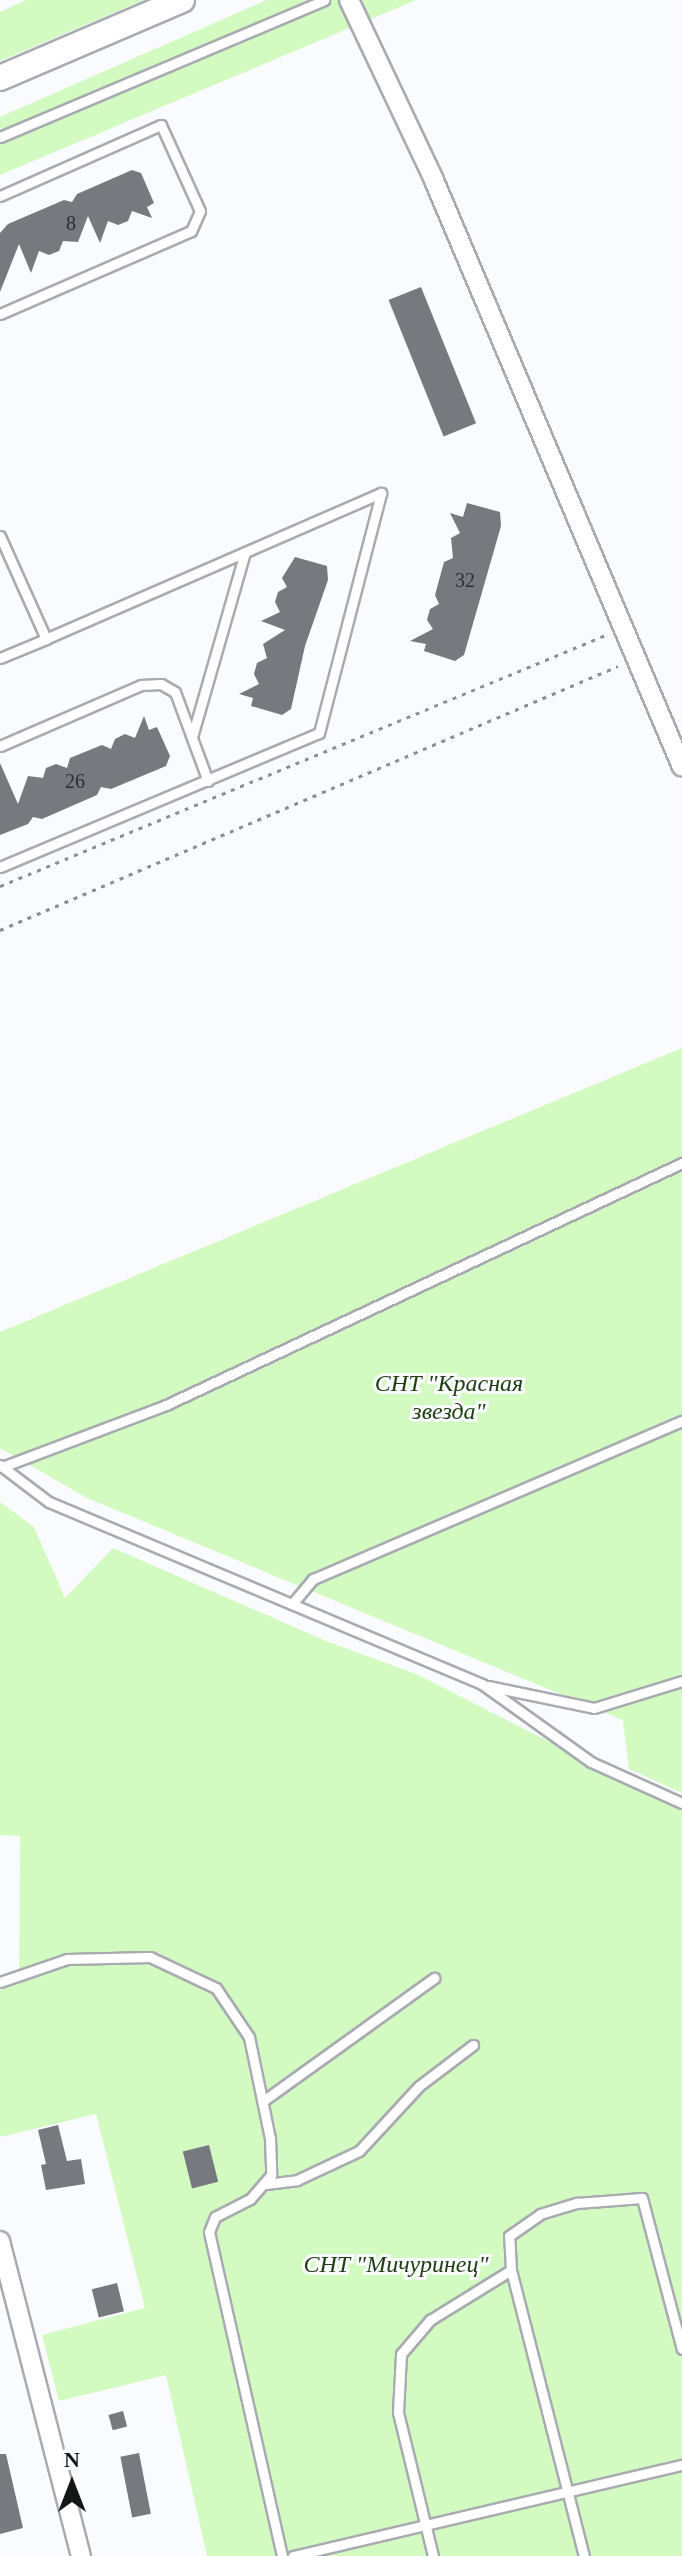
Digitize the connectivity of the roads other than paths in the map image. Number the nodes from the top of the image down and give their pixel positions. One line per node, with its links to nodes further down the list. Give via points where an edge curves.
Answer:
1 (324, 0): 5 (lane)
2 (349, 0): 14 (street, via 433,178)
3 (170, 3): 4 (street)
4 (0, 78)
5 (0, 137)
6 (0, 196): 7 (lane, via 161,125 200,211 191,231)
7 (0, 314)
8 (0, 536): 10 (lane)
9 (245, 552): 10 (lane); 12 (lane); 15 (lane, via 381,493 319,733)
10 (46, 639): 11 (lane)
11 (0, 658)
12 (192, 737): 13 (lane, via 175,692 161,684 141,685); 15 (lane)
13 (0, 746)
14 (682, 767)
15 (208, 781): 16 (lane)
16 (0, 867)
17 (682, 1163): 19 (lane, via 166,1405)
18 (682, 1421): 20 (lane, via 313,1579)
19 (1, 1466): 20 (lane, via 49,1502)
20 (292, 1604): 22 (lane)
21 (682, 1681): 22 (lane, via 594,1708)
22 (482, 1684): 23 (lane, via 591,1762)
23 (682, 1803)
24 (434, 1978): 27 (lane)
25 (0, 1982): 27 (lane, via 67,1959 119,1955 150,1957 181,1969 216,1988 249,2037)
26 (473, 2045): 28 (lane, via 419,2086 359,2151 297,2180)
27 (263, 2101): 28 (lane, via 271,2155)
28 (266, 2184): 36 (lane, via 215,2217 209,2232)
29 (0, 2241): 35 (street)
30 (511, 2270): 31 (lane, via 509,2236 540,2214 577,2203 642,2198); 33 (lane); 34 (lane, via 430,2320 401,2354 398,2412)
31 (682, 2349)
32 (682, 2465): 33 (lane)
33 (570, 2493): 34 (lane); 39 (lane)
34 (425, 2525): 37 (lane); 38 (lane)
35 (81, 2556)
36 (282, 2556)
37 (293, 2556)
38 (433, 2556)
39 (584, 2556)

